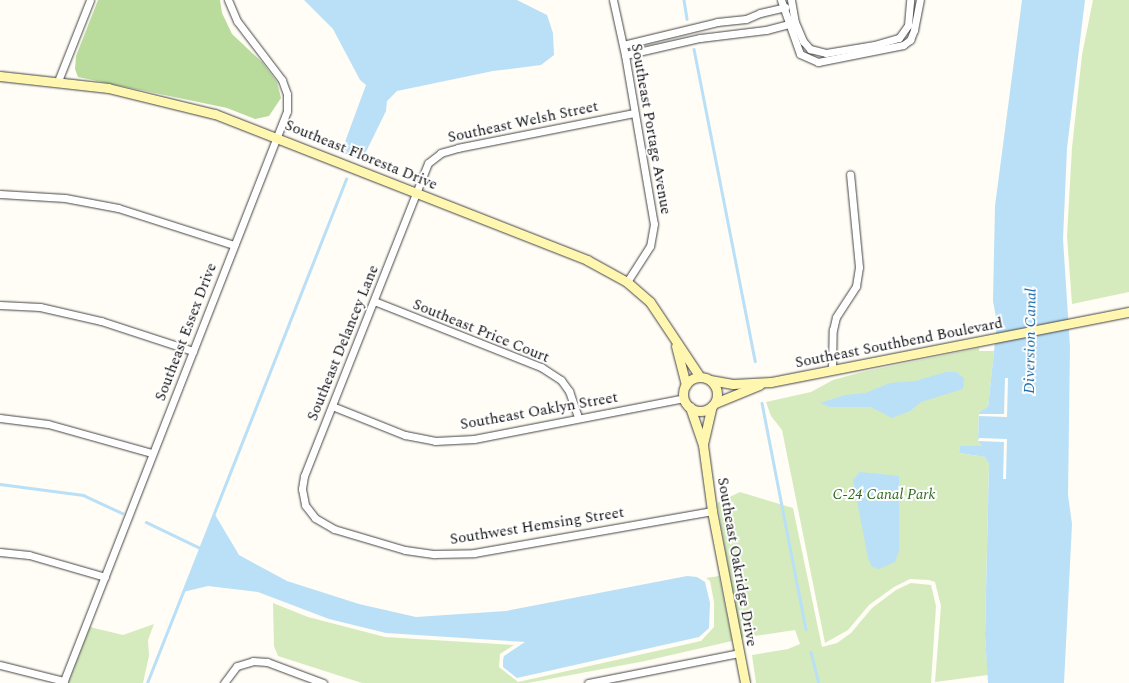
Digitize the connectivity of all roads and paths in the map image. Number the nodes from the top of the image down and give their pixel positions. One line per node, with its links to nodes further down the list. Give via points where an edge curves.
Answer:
1 (90, 0): 17 (street)
2 (228, 0): 19 (street, Southeast Essex Drive, via 237,21 282,80 287,94 287,111)
3 (613, 0): 12 (street, Southeast Portage Avenue)
4 (910, 0): 9 (street)
5 (920, 0): 10 (street)
6 (791, 3): 7 (street); 8 (street)
7 (782, 4): 8 (street); 11 (street, via 746,19 717,22)
8 (792, 23): 13 (street, via 766,30 700,38); 14 (street, via 803,41 816,52); 14 (street, via 800,54 806,59 818,62)
9 (907, 27): 10 (street); 14 (street, via 899,38)
10 (914, 30): 14 (street, via 910,40 903,46)
11 (662, 35): 12 (street); 13 (street)
12 (623, 45): 15 (street, Southeast Portage Avenue)
13 (664, 46): 15 (street)
14 (859, 51)
15 (625, 55): 18 (street, Southeast Portage Avenue)
16 (0, 76): 17 (street, Southeast Floresta Drive)
17 (58, 81): 19 (street, Southeast Floresta Drive, via 167,100)
18 (634, 113): 21 (street, Southeast Welsh Street, via 440,153 428,163); 24 (street, Southeast Portage Avenue, via 654,224 650,246)
19 (276, 137): 21 (street, Southeast Floresta Drive); 23 (street, Southeast Essex Drive)
20 (850, 174): 30 (street, via 859,268 856,286 836,317 833,330)
21 (415, 192): 24 (street, Southeast Floresta Drive, via 587,260); 25 (street, Southeast Delancey Lane)
22 (0, 194): 23 (street, via 65,198 118,208)
23 (234, 245): 29 (street, Southeast Essex Drive)
24 (627, 282): 28 (street, Southeast Floresta Drive, via 650,302)
25 (374, 301): 37 (street, Southeast Delancey Lane); 39 (street, Southeast Price Court, via 541,367 561,380 569,390)
26 (0, 305): 29 (street, via 40,307 102,321)
27 (1129, 312): 30 (street, Southeast Southbend Boulevard)
28 (674, 340): 31 (street, Southeast Floresta Drive); 34 (street, Southeast Floresta Drive)
29 (193, 351): 42 (street, Southeast Essex Drive)
30 (832, 370): 33 (street, Southeast Southbend Boulevard)
31 (700, 377): 32 (street); 34 (street)
32 (710, 380): 33 (street, Southeast Southbend Boulevard, via 733,384); 36 (street, via 716,388)
33 (768, 382): 36 (street, Southeast Southbend Boulevard)
34 (686, 385): 35 (street)
35 (684, 398): 38 (street); 39 (street, Southeast Oaklyn Street)
36 (713, 404): 38 (street, via 704,411); 41 (street, Southeast Oakridge Drive)
37 (332, 406): 39 (street, Southeast Oaklyn Street, via 405,434 435,441 474,439); 43 (street, Southeast Delancey Lane, via 304,476 302,489)
38 (690, 407): 41 (street, Southeast Oakridge Drive)
39 (578, 417)
40 (0, 418): 42 (street, via 48,424)
41 (703, 445): 44 (street, Southeast Oakridge Drive)
42 (152, 453): 46 (street, Southeast Essex Drive)
43 (305, 505): 44 (street, Southwest Hemsing Street, via 315,518 334,529 404,550 435,554 474,553)
44 (712, 511): 47 (street, Southeast Oakridge Drive)
45 (0, 552): 46 (street, via 29,555)
46 (105, 577): 50 (street, Southeast Essex Drive)
47 (739, 652): 49 (street); 54 (street, Southeast Oakridge Drive)
48 (0, 665): 50 (street)
49 (626, 679): 53 (street)
50 (63, 682)
51 (224, 683): 52 (street, via 236,666 246,662 268,662)
52 (323, 683)
53 (588, 683)
54 (745, 683)

